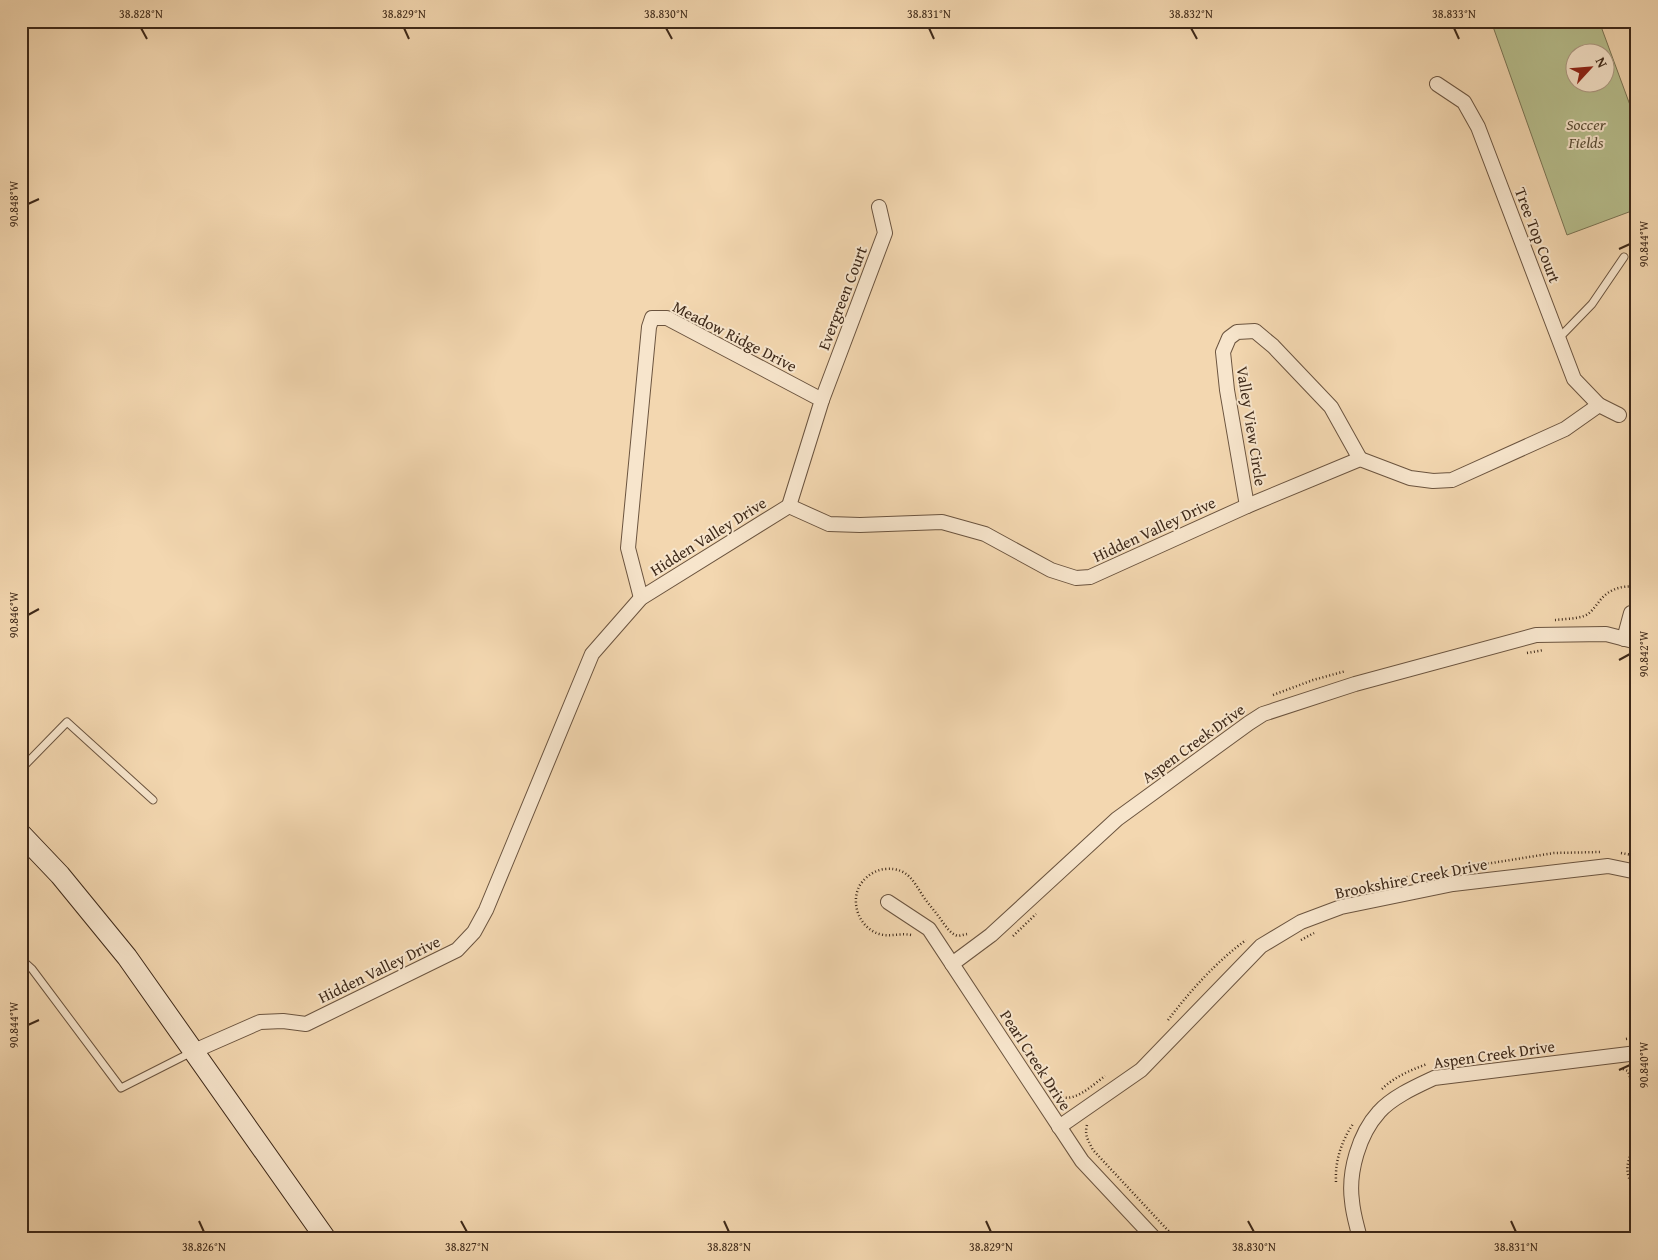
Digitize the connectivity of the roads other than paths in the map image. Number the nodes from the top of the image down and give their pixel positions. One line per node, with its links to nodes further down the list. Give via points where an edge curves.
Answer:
1 (1437, 84): 4 (street, Tree Top Court, via 1464,102 1478,127)
2 (879, 207): 5 (street, Evergreen Court, via 885,233)
3 (1624, 257): 4 (lane, via 1592,304)
4 (1558, 338): 6 (street, Tree Top Court, via 1574,379)
5 (822, 400): 9 (street); 11 (street, Meadow Ridge Drive, via 667,318 652,318 628,548)
6 (1599, 406): 7 (street); 8 (street, via 1565,429 1452,480 1410,478)
7 (1618, 415)
8 (1360, 459): 10 (street, Hidden Valley Drive); 10 (street, Valley View Circle, via 1330,407 1273,346 1255,332 1237,332 1228,338 1223,352)
9 (789, 506): 10 (street, Hidden Valley Drive, via 828,524 942,522 985,534 1051,570 1076,578 1090,577); 11 (street, Hidden Valley Drive)
10 (1247, 506)
11 (641, 598): 21 (street, Hidden Valley Drive, via 592,654 486,910 474,932 457,950 306,1024 260,1022)
12 (1631, 613): 13 (street, Aspen Creek Drive)
13 (1630, 641): 20 (street, Aspen Creek Drive, via 1606,634 1536,635 1355,684 1263,714 1117,819 991,935)
14 (21, 770): 15 (lane, via 66,722)
15 (153, 800)
16 (21, 834): 21 (main road, via 95,916)
17 (1637, 872): 23 (street, Brookshire Creek Drive, via 1608,866 1453,884 1340,907 1301,922 1261,946 1141,1070)
18 (888, 902): 20 (street, Pearl Creek Drive, via 928,929)
19 (21, 959): 21 (lane, via 32,969 121,1088)
20 (952, 964): 23 (street, Pearl Creek Drive)
21 (194, 1051): 24 (main road)
22 (1637, 1053): 26 (street, Aspen Creek Drive, via 1434,1078 1407,1091 1379,1111 1362,1138 1352,1169 1352,1200)
23 (1059, 1127): 25 (street, Pearl Creek Drive, via 1082,1161)
24 (326, 1239)
25 (1155, 1239)
26 (1360, 1239)

